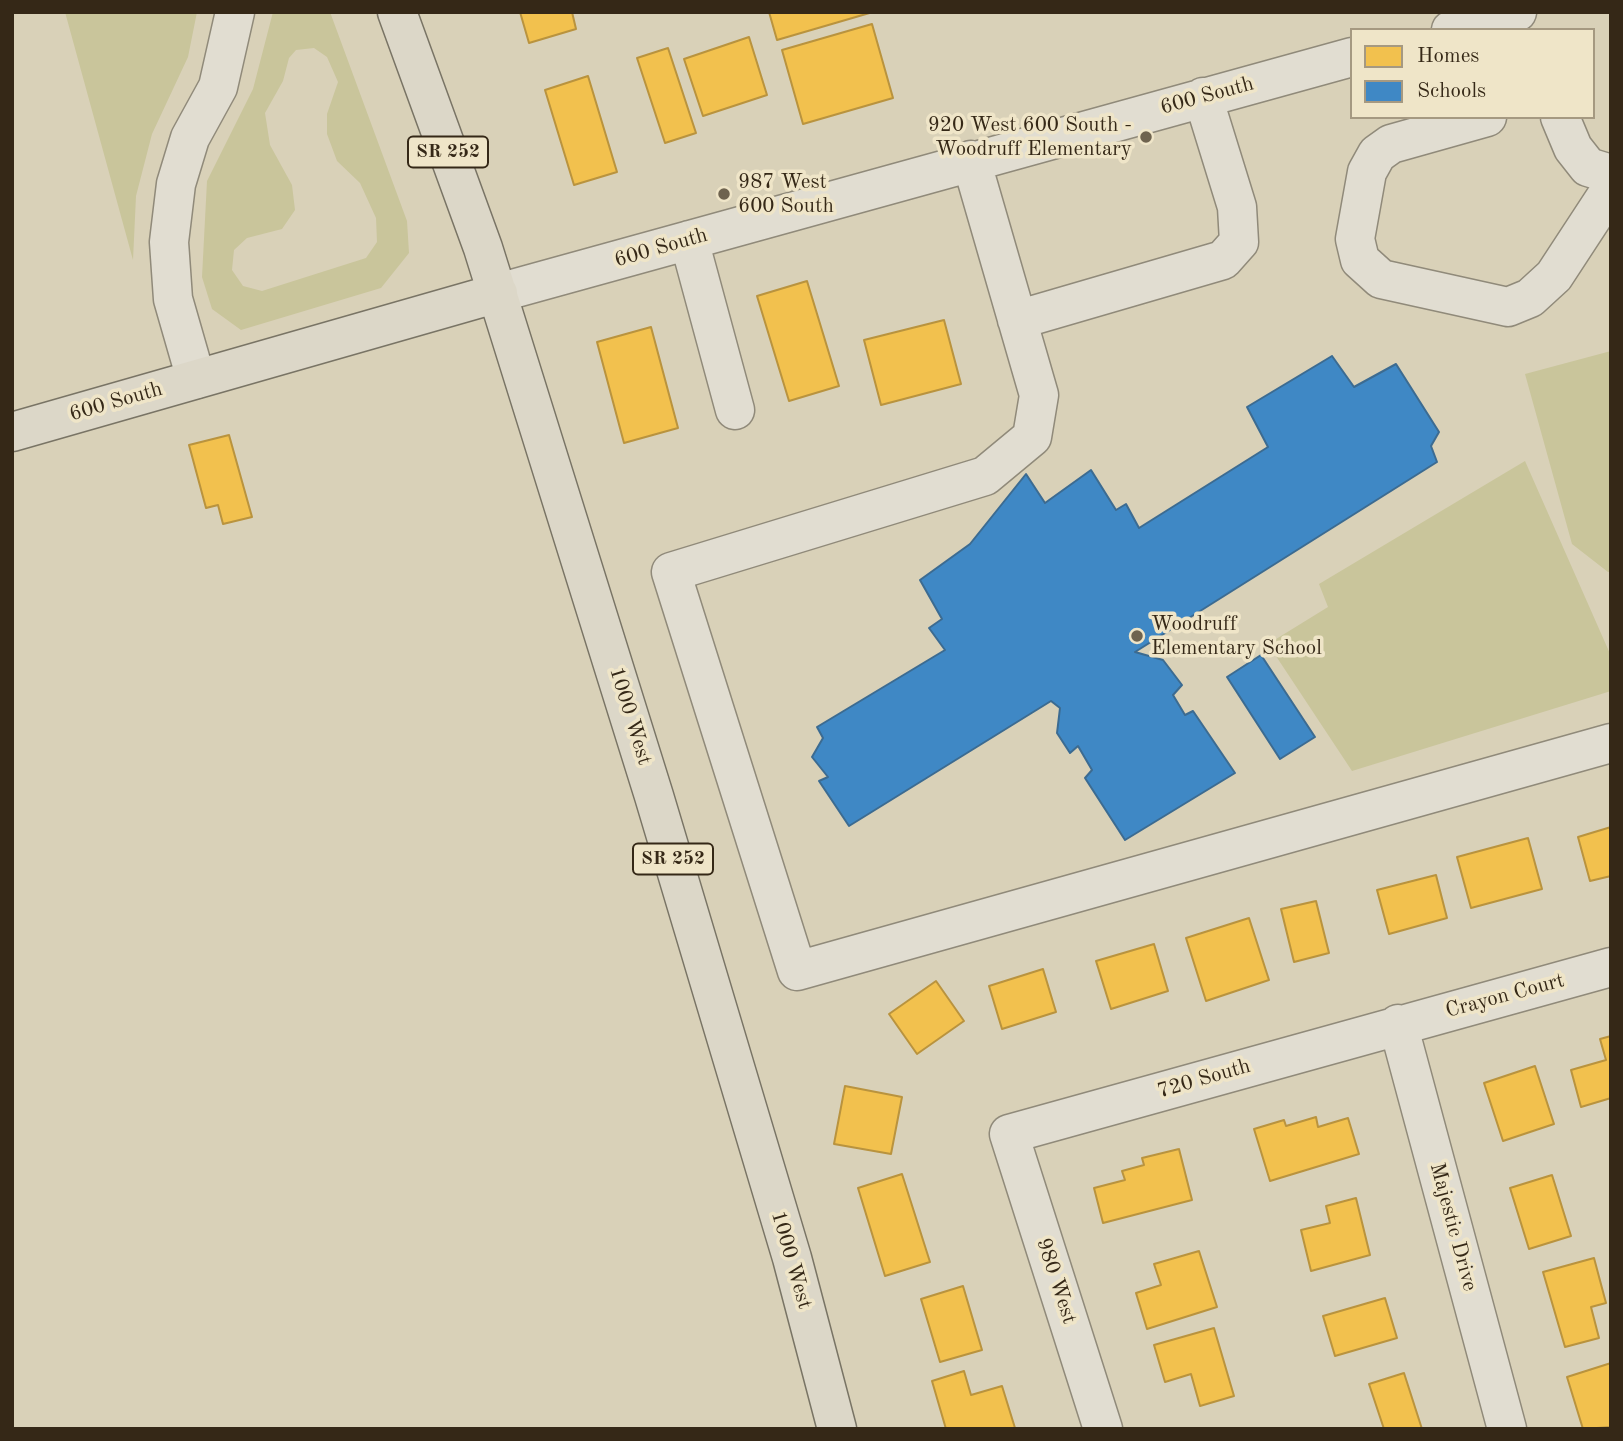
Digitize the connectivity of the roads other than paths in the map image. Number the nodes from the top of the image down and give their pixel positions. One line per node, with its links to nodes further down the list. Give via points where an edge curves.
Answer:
1 (235, 12): 15 (street, via 218,86 190,138 176,184 169,242 173,299)
2 (397, 12): 13 (main road, 1000 West / SR 252)
3 (1517, 12): 4 (street)
4 (1458, 28)
5 (1350, 58): 6 (street, 600 South)
6 (1203, 97): 9 (street, 600 South); 14 (street, via 1237,208 1239,242 1223,260)
7 (1480, 119): 11 (street, via 1391,144 1377,154 1367,172 1355,239 1360,260 1381,279 1508,307 1530,298 1554,275)
8 (1561, 119): 10 (street, via 1573,148 1588,167)
9 (971, 160): 12 (street, 600 South); 14 (street)
10 (1611, 174)
11 (1611, 188)
12 (689, 240): 13 (street, 600 South); 16 (street)
13 (498, 293): 15 (main road, 600 South); 22 (main road, 1000 West / SR 252, via 792,1258)
14 (1017, 320): 18 (street, via 1039,395 1032,437 985,475 671,572 797,971)
15 (197, 379): 17 (main road, 600 South)
16 (735, 410)
17 (12, 432)
18 (1611, 743)
19 (1611, 967): 20 (street, Crayon Court)
20 (1398, 1024): 21 (street, 720 South); 24 (street, Majestic Drive)
21 (1009, 1134): 23 (street, 980 West)
22 (836, 1429)
23 (1102, 1429)
24 (1507, 1429)

